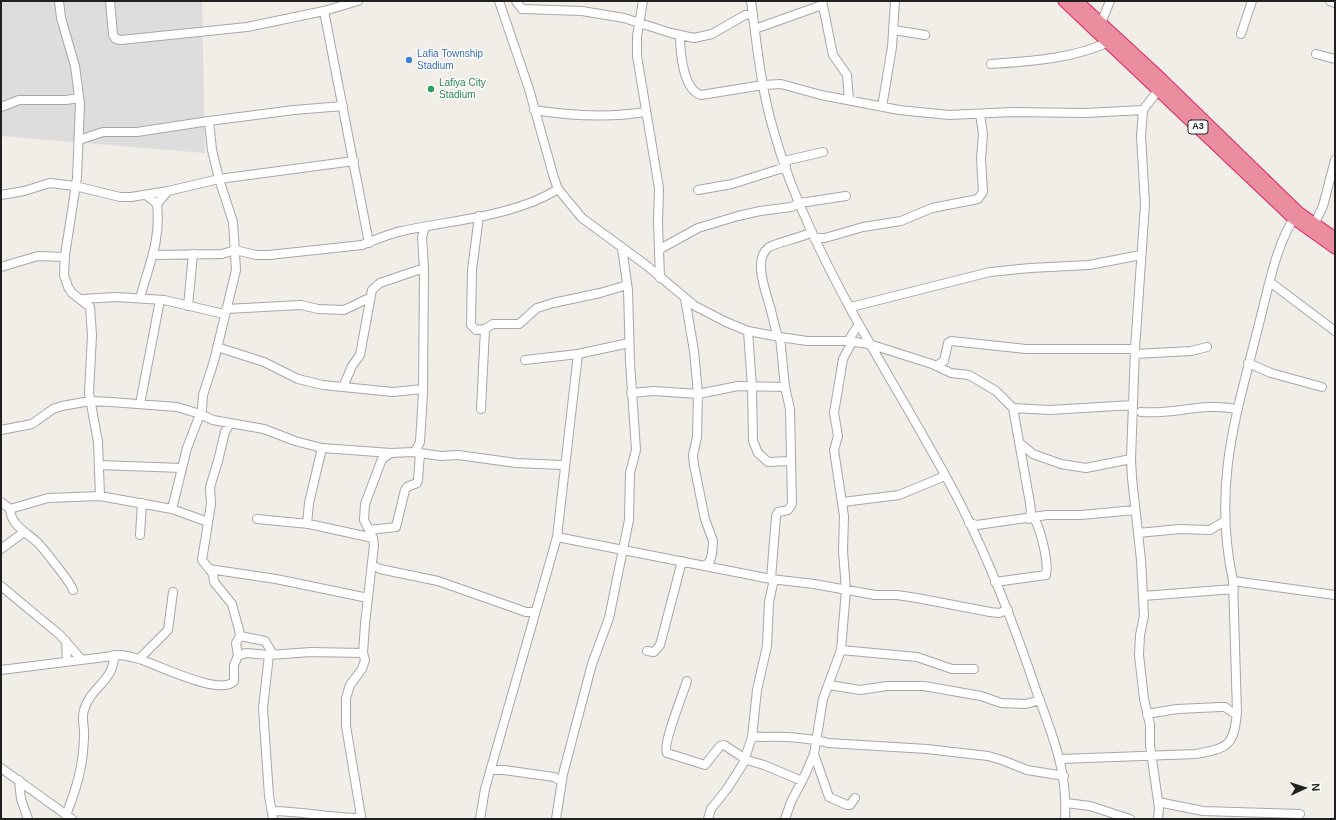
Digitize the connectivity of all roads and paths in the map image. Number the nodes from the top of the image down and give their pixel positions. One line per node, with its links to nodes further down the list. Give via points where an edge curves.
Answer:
1 (59, 1): 31 (street, via 61,18 75,66)
2 (110, 1): 16 (street, via 113,35 120,40 247,28)
3 (358, 1): 16 (street)
4 (499, 1): 36 (street)
5 (516, 1): 18 (street, via 519,8 524,10 582,12)
6 (643, 1): 18 (street)
7 (751, 1): 17 (street)
8 (895, 1): 21 (street)
9 (1064, 1): 25 (highway, A3)
10 (1077, 1): 19 (highway, A3)
11 (1110, 1): 19 (street)
12 (1252, 1): 22 (street)
13 (1330, 1): 15 (street)
14 (822, 3): 20 (street); 32 (street, via 833,55 847,75)
15 (1335, 4)
16 (324, 11): 33 (street)
17 (753, 14): 20 (street); 23 (street, via 744,15 712,34 694,38)
18 (641, 22): 23 (street); 38 (street, via 637,36 637,56)
19 (1100, 23): 56 (highway, A3, via 1154,72)
20 (755, 29): 29 (street)
21 (894, 30): 24 (street); 35 (street)
22 (1241, 34)
23 (680, 35): 29 (street, via 684,70 692,90 697,94)
24 (925, 35)
25 (1108, 42): 28 (street, via 1060,58); 30 (highway, A3)
26 (1316, 54): 27 (street)
27 (1335, 59)
28 (992, 64)
29 (763, 85): 32 (street, via 781,84); 45 (street, via 774,133)
30 (1159, 89): 37 (street); 56 (highway, A3)
31 (79, 98): 34 (street, via 20,100); 41 (street)
32 (850, 100): 35 (street)
33 (343, 106): 40 (street); 44 (street)
34 (1, 107)
35 (882, 107): 39 (street, via 920,112)
36 (534, 110): 38 (street, via 610,117); 48 (street)
37 (1143, 110): 39 (street); 73 (street, via 1141,136 1145,204)
38 (645, 112): 69 (street, via 658,188)
39 (980, 114): 63 (street, via 983,134 983,192 978,199 932,208 910,219 863,227)
40 (209, 121): 41 (street, via 137,132 103,132); 46 (street)
41 (78, 140): 47 (street)
42 (823, 152): 45 (street)
43 (1335, 160): 58 (street, via 1323,206)
44 (354, 161): 46 (street); 65 (street)
45 (785, 164): 49 (street, via 732,184); 54 (street)
46 (219, 179): 50 (street); 70 (street, via 230,212)
47 (76, 186): 51 (street, via 46,183 24,191); 52 (street, via 120,197); 74 (street)
48 (558, 189): 57 (street, via 542,199); 66 (street, via 582,218)
49 (698, 190)
50 (168, 191): 52 (street); 55 (street)
51 (1, 195)
52 (146, 195): 55 (street)
53 (846, 196): 54 (street)
54 (800, 203): 61 (street); 69 (street, via 698,228)
55 (157, 204): 72 (street, via 159,226)
56 (1296, 215): 58 (highway, A3); 68 (highway, A3); 78 (street, via 1285,235)
57 (479, 216): 59 (street); 90 (street, via 472,270 471,325 476,330)
58 (1315, 223): 64 (highway, A3)
59 (425, 227): 60 (street); 62 (street)
60 (415, 229): 62 (street); 65 (street, via 375,239)
61 (813, 235): 63 (street); 67 (street); 88 (street, via 769,247 764,254 761,263 762,282)
62 (422, 237): 76 (street)
63 (825, 238): 67 (street)
64 (1335, 238)
65 (369, 243): 70 (street, via 294,254 256,255)
66 (622, 248): 77 (street); 79 (street)
67 (820, 248): 86 (street)
68 (1335, 248)
69 (660, 249): 77 (street)
70 (235, 250): 71 (street, via 222,254); 87 (street, via 236,270)
71 (193, 254): 72 (street); 85 (street)
72 (154, 255): 80 (street)
73 (1141, 255): 86 (street, via 1089,265 990,272); 100 (street)
74 (65, 257): 75 (street, via 38,256); 83 (street, via 64,275 68,287)
75 (1, 267)
76 (424, 268): 81 (street, via 380,283 372,290); 109 (street)
77 (660, 278): 82 (street)
78 (1270, 282): 92 (street); 103 (street)
79 (627, 285): 90 (street, via 537,308 519,324 492,324); 96 (street)
80 (140, 298): 83 (street); 84 (street)
81 (369, 298): 87 (street, via 344,310 318,309 301,305); 105 (street, via 360,355)
82 (684, 298): 91 (street, via 695,306); 111 (street, via 694,350)
83 (82, 299): 112 (street, via 90,307)
84 (160, 300): 85 (street); 113 (street)
85 (188, 306): 87 (street)
86 (851, 308): 89 (street)
87 (225, 311): 98 (street)
88 (773, 324): 93 (street); 94 (street)
89 (859, 324): 95 (street); 97 (street)
90 (485, 329): 115 (street)
91 (748, 331): 93 (street); 106 (street)
92 (1335, 331)
93 (767, 334): 94 (street)
94 (779, 336): 95 (street, via 807,341); 107 (street)
95 (850, 342): 97 (street); 136 (street, via 843,359 834,413 838,436 834,450)
96 (629, 343): 101 (street); 110 (street)
97 (870, 344): 104 (street); 132 (street)
98 (217, 347): 105 (street, via 264,362 298,379); 118 (street)
99 (1207, 347): 100 (street, via 1191,351)
100 (1135, 351): 104 (street, via 1026,349 951,342 948,343 944,362); 117 (street)
101 (578, 354): 102 (street); 130 (street)
102 (525, 360)
103 (1248, 363): 108 (street, via 1271,373); 116 (street)
104 (936, 366): 114 (street, via 951,373 972,377 996,391)
105 (343, 387): 109 (street, via 393,392)
106 (752, 387): 107 (street); 111 (street, via 738,386); 128 (street, via 753,441 758,453 768,462)
107 (785, 387): 128 (street, via 790,409)
108 (1322, 387)
109 (424, 389): 123 (street)
110 (631, 393): 111 (street, via 654,391); 158 (street, via 636,450 630,473 630,507)
111 (698, 394): 161 (street, via 694,465 705,520 713,541)
112 (90, 401): 113 (street); 120 (street, via 52,409 35,423); 129 (street, via 98,442)
113 (140, 404): 118 (street, via 177,406)
114 (1013, 408): 117 (street); 121 (street)
115 (481, 409)
116 (1236, 409): 117 (street, via 1208,406 1156,413); 144 (street, via 1226,474)
117 (1135, 410): 126 (street)
118 (200, 414): 119 (street, via 213,420); 131 (street)
119 (230, 423): 122 (street, via 264,429 294,441); 145 (street, via 225,432 210,488)
120 (1, 430)
121 (1021, 444): 124 (street); 127 (street)
122 (322, 448): 125 (street); 146 (street, via 309,503)
123 (419, 451): 125 (street); 130 (street, via 441,456 458,455); 149 (street, via 418,480 405,490 396,527)
124 (1033, 454): 126 (street, via 1061,464 1090,468 1102,463); 127 (street)
125 (381, 455): 143 (street, via 367,497)
126 (1132, 459): 140 (street)
127 (1023, 460): 141 (street)
128 (790, 461): 165 (street, via 792,504 788,510 778,512 776,516)
129 (99, 465): 131 (street); 134 (street)
130 (564, 466): 155 (street)
131 (182, 468): 139 (street)
132 (945, 476): 136 (street, via 899,495); 147 (street)
133 (1, 493): 135 (street)
134 (100, 496): 137 (street); 138 (street, via 48,498)
135 (1, 501): 138 (street)
136 (843, 502): 170 (street)
137 (142, 503): 139 (street); 154 (street)
138 (10, 509): 150 (street, via 12,518)
139 (172, 509): 145 (street)
140 (1135, 510): 141 (street); 151 (street)
141 (1031, 516): 147 (street); 166 (street, via 1045,557 1046,575)
142 (257, 519): 146 (street)
143 (364, 520): 149 (street); 152 (street)
144 (1225, 521): 148 (street); 153 (street)
145 (208, 522): 162 (street, via 202,557)
146 (307, 524): 152 (street)
147 (973, 527): 166 (street)
148 (1214, 529): 151 (street); 153 (street)
149 (369, 530): 156 (street)
150 (24, 532): 157 (street); 169 (street, via 40,546 69,580)
151 (1138, 533): 172 (street)
152 (358, 534): 156 (street)
153 (1226, 534): 167 (street)
154 (140, 535)
155 (557, 537): 158 (street); 176 (street)
156 (373, 538): 160 (street)
157 (1, 549)
158 (623, 549): 159 (street); 204 (street, via 609,618 592,664)
159 (682, 561): 161 (street); 180 (street, via 660,645 654,652)
160 (372, 565): 163 (street); 164 (street)
161 (710, 565): 165 (street)
162 (209, 569): 174 (street, via 276,579); 177 (street, via 214,582 232,604)
163 (380, 569): 164 (street); 176 (street, via 438,582 526,612)
164 (371, 573): 174 (street)
165 (772, 579): 170 (street); 195 (street, via 767,646 759,676)
166 (995, 582): 175 (street)
167 (1233, 585): 172 (street); 173 (street); 198 (street, via 1237,712 1233,736 1226,745 1215,750)
168 (1, 586): 178 (street)
169 (73, 590)
170 (846, 590): 175 (street, via 881,596 917,598 990,612); 179 (street)
171 (173, 592): 186 (street, via 168,630)
172 (1143, 596): 194 (street, via 1144,616 1139,649)
173 (1335, 596)
174 (368, 598): 182 (street)
175 (1008, 610): 192 (street)
176 (534, 612): 202 (street)
177 (240, 636): 181 (street, via 237,642); 183 (street, via 265,641)
178 (66, 641): 185 (street); 187 (street)
179 (841, 650): 188 (street, via 917,657 952,669); 191 (street)
180 (647, 651)
181 (239, 653): 183 (street); 186 (street, via 234,665 234,681 230,684 213,684 184,677)
182 (363, 653): 183 (street); 212 (street, via 365,660 362,669 350,685 346,698 346,726 360,816 350,818 286,811)
183 (271, 654): 212 (street, via 263,708 269,796)
184 (114, 655): 185 (street); 186 (street); 213 (street, via 112,672 95,690 84,711 81,772)
185 (81, 659): 187 (street)
186 (139, 659)
187 (67, 661): 189 (street)
188 (974, 669)
189 (1, 670)
190 (687, 681): 200 (street, via 671,726 666,752 705,765 720,746 724,745)
191 (829, 685): 192 (street, via 860,690 887,686 924,686 1001,702 1026,704); 196 (street, via 823,699)
192 (1040, 700): 199 (street)
193 (1232, 712): 194 (street, via 1225,707 1208,707)
194 (1147, 714): 198 (street)
195 (752, 736): 196 (street); 200 (street)
196 (815, 739): 197 (street); 203 (street, via 828,743 988,756 1027,770)
197 (814, 754): 206 (street); 207 (street, via 829,797 847,805)
198 (1152, 757): 199 (street); 208 (street)
199 (1060, 759): 203 (street)
200 (746, 760): 206 (street); 218 (street, via 711,809)
201 (1, 768): 205 (street)
202 (491, 770): 204 (street); 216 (street)
203 (1064, 776): 209 (street)
204 (559, 777): 217 (street)
205 (19, 780): 213 (street); 215 (street, via 21,799)
206 (802, 781): 219 (street)
207 (855, 798)
208 (1158, 802): 211 (street, via 1203,811); 221 (street)
209 (1066, 803): 210 (street); 214 (street)
210 (1078, 805): 214 (street); 220 (street, via 1090,806)
211 (1300, 814)
212 (273, 815)
213 (69, 817)
214 (1066, 817)
215 (28, 819)
216 (480, 819)
217 (556, 819)
218 (708, 819)
219 (785, 819)
220 (1130, 819)
221 (1158, 819)

